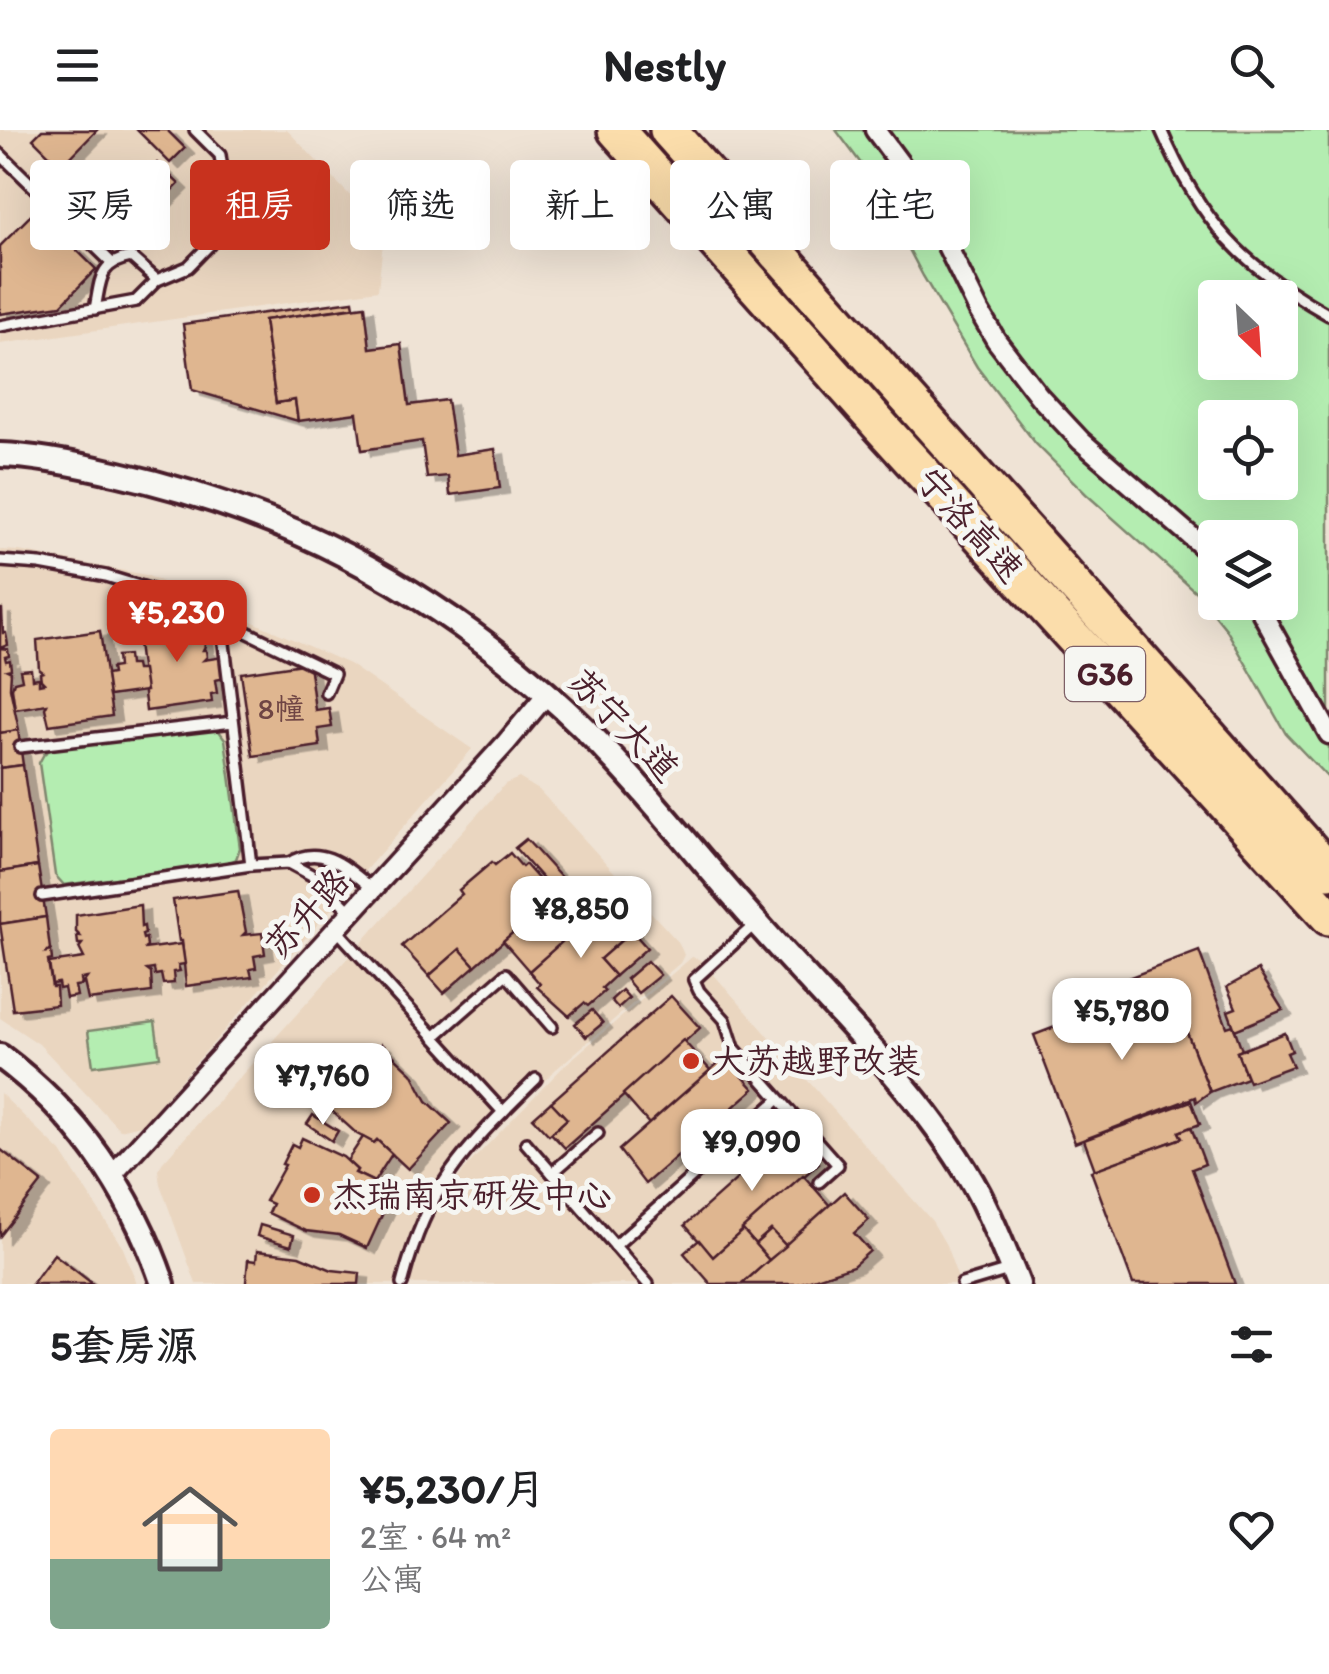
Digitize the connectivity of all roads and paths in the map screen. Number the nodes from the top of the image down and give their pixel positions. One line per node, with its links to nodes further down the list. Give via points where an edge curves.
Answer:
1 (194, 130): 8 (lane, via 220,155 230,224 188,267)
2 (616, 130): 28 (highway, 宁洛高速 / G36)
3 (668, 130): 24 (highway, 宁洛高速 / G36)
4 (874, 130): 13 (street, via 931,213 987,326 1039,396)
5 (1160, 130): 10 (lane, via 1194,196 1226,238 1248,262)
6 (0, 154): 7 (lane)
7 (112, 263): 8 (lane, via 131,257); 9 (lane, via 103,270)
8 (157, 280): 9 (lane, via 136,301)
9 (95, 309): 11 (lane)
10 (1329, 316)
11 (0, 326)
12 (0, 455): 18 (street, 苏宁大道, via 188,490 281,523 433,605)
13 (1198, 542)
14 (0, 561): 15 (lane, via 106,576)
15 (221, 618): 17 (lane, via 334,674); 19 (lane)
16 (1266, 620): 20 (street)
17 (326, 693)
18 (547, 694): 25 (street, 苏升路); 29 (street, 苏宁大道)
19 (233, 722): 21 (lane); 23 (lane)
20 (1329, 734)
21 (20, 747)
22 (289, 862): 23 (lane); 25 (lane, via 330,857); 27 (lane, via 318,878)
23 (251, 865): 26 (lane)
24 (1329, 870)
25 (372, 889): 27 (street, 苏升路)
26 (42, 896)
27 (351, 912): 30 (street, 苏升路)
28 (1329, 917)
29 (756, 923): 35 (lane, via 694,980 725,1020 734,1048); 43 (street, 苏宁大道, via 954,1154)
30 (336, 929): 32 (lane); 40 (street, 苏升路)
31 (552, 1027): 32 (lane, via 506,974)
32 (434, 1037): 36 (lane)
33 (0, 1056): 40 (street, via 44,1092)
34 (536, 1080): 36 (lane)
35 (778, 1099): 41 (lane, via 838,1165); 42 (lane)
36 (503, 1112): 45 (lane, via 454,1163 430,1201)
37 (598, 1133): 39 (lane)
38 (526, 1143): 39 (lane)
39 (552, 1173): 42 (lane)
40 (113, 1174): 44 (street)
41 (819, 1182)
42 (616, 1246): 46 (lane)
43 (1015, 1277): 47 (lane)
44 (163, 1284)
45 (402, 1284)
46 (648, 1284)
47 (962, 1284)

